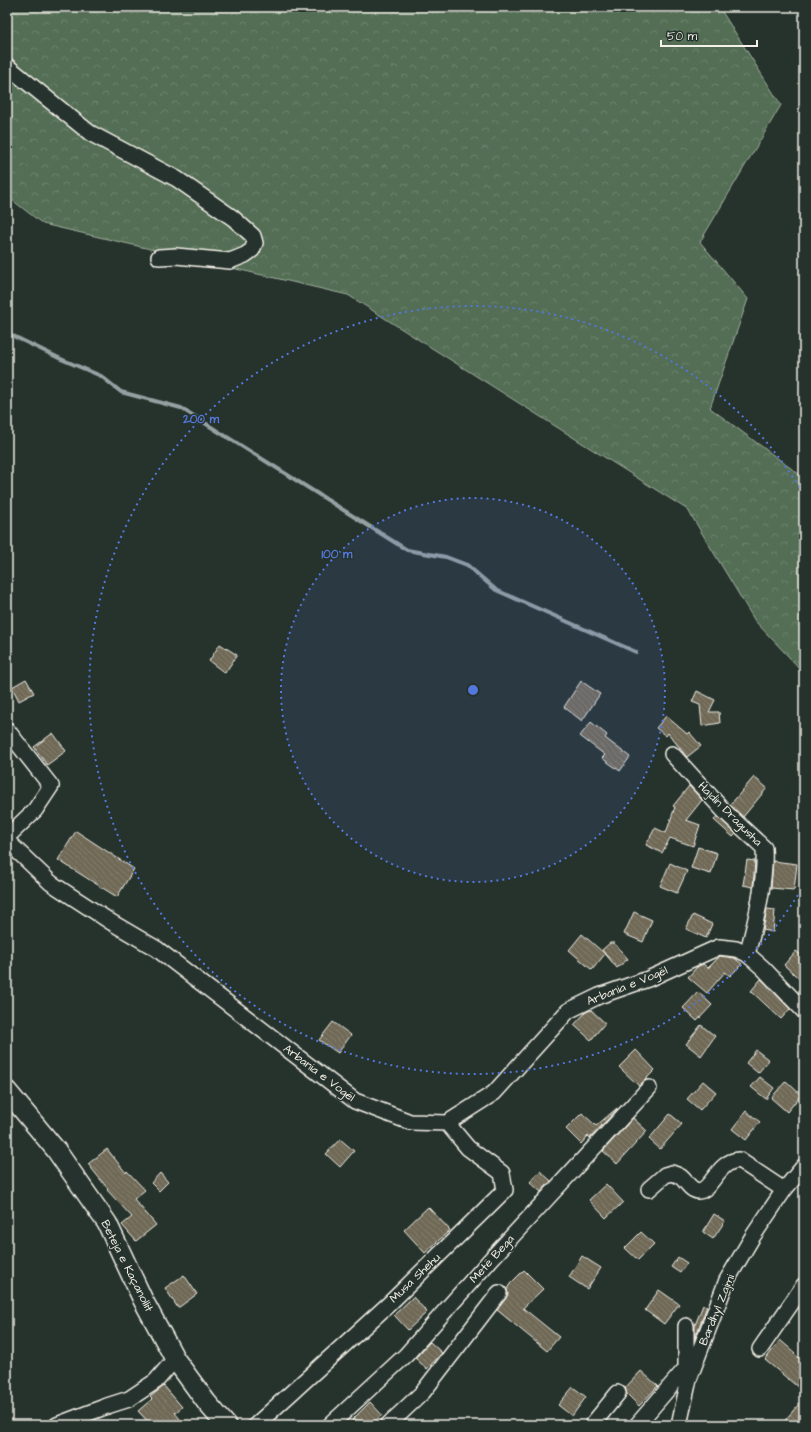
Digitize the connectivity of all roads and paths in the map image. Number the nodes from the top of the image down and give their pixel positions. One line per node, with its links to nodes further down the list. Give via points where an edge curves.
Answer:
1 (7, 66): 2 (street, via 90,133 177,179 233,218 253,236 255,244 245,255 230,261)
2 (159, 257)
3 (7, 730): 5 (street, via 51,786 35,810)
4 (672, 754): 7 (street, Hajdin Dragusha, via 724,811 764,848 765,864)
5 (7, 837)
6 (7, 841): 11 (street, Arbania e Vogël, via 51,883 157,949 355,1101 410,1122)
7 (747, 954): 8 (street, Arbania e Vogël); 11 (street, Arbania e Vogël, via 736,949 720,947 568,1011 494,1093)
8 (804, 1011)
9 (649, 1088): 24 (street, Metë Bega, via 406,1355)
10 (7, 1091): 19 (street, Beteja e Kaçanollit, via 56,1150 107,1223)
11 (447, 1123): 23 (street, Musa Shehu, via 468,1148 502,1173 505,1190 390,1303)
12 (804, 1166): 14 (street, Bardhyl Zajmi)
13 (650, 1189): 14 (street, via 665,1175 672,1173 680,1176 692,1189 698,1191 705,1188 725,1164 739,1160)
14 (784, 1190): 28 (street, Bardhyl Zajmi, via 727,1280 689,1379)
15 (804, 1285): 18 (street)
16 (499, 1292): 25 (street, via 423,1392)
17 (686, 1326): 27 (street, via 686,1368)
18 (760, 1349)
19 (174, 1359): 21 (street, via 156,1380 129,1399); 22 (street, Beteja e Kaçanollit)
20 (618, 1393): 26 (street)
21 (57, 1425)
22 (226, 1425)
23 (256, 1425)
24 (330, 1425)
25 (388, 1425)
26 (592, 1425)
27 (637, 1425)
28 (680, 1425)

